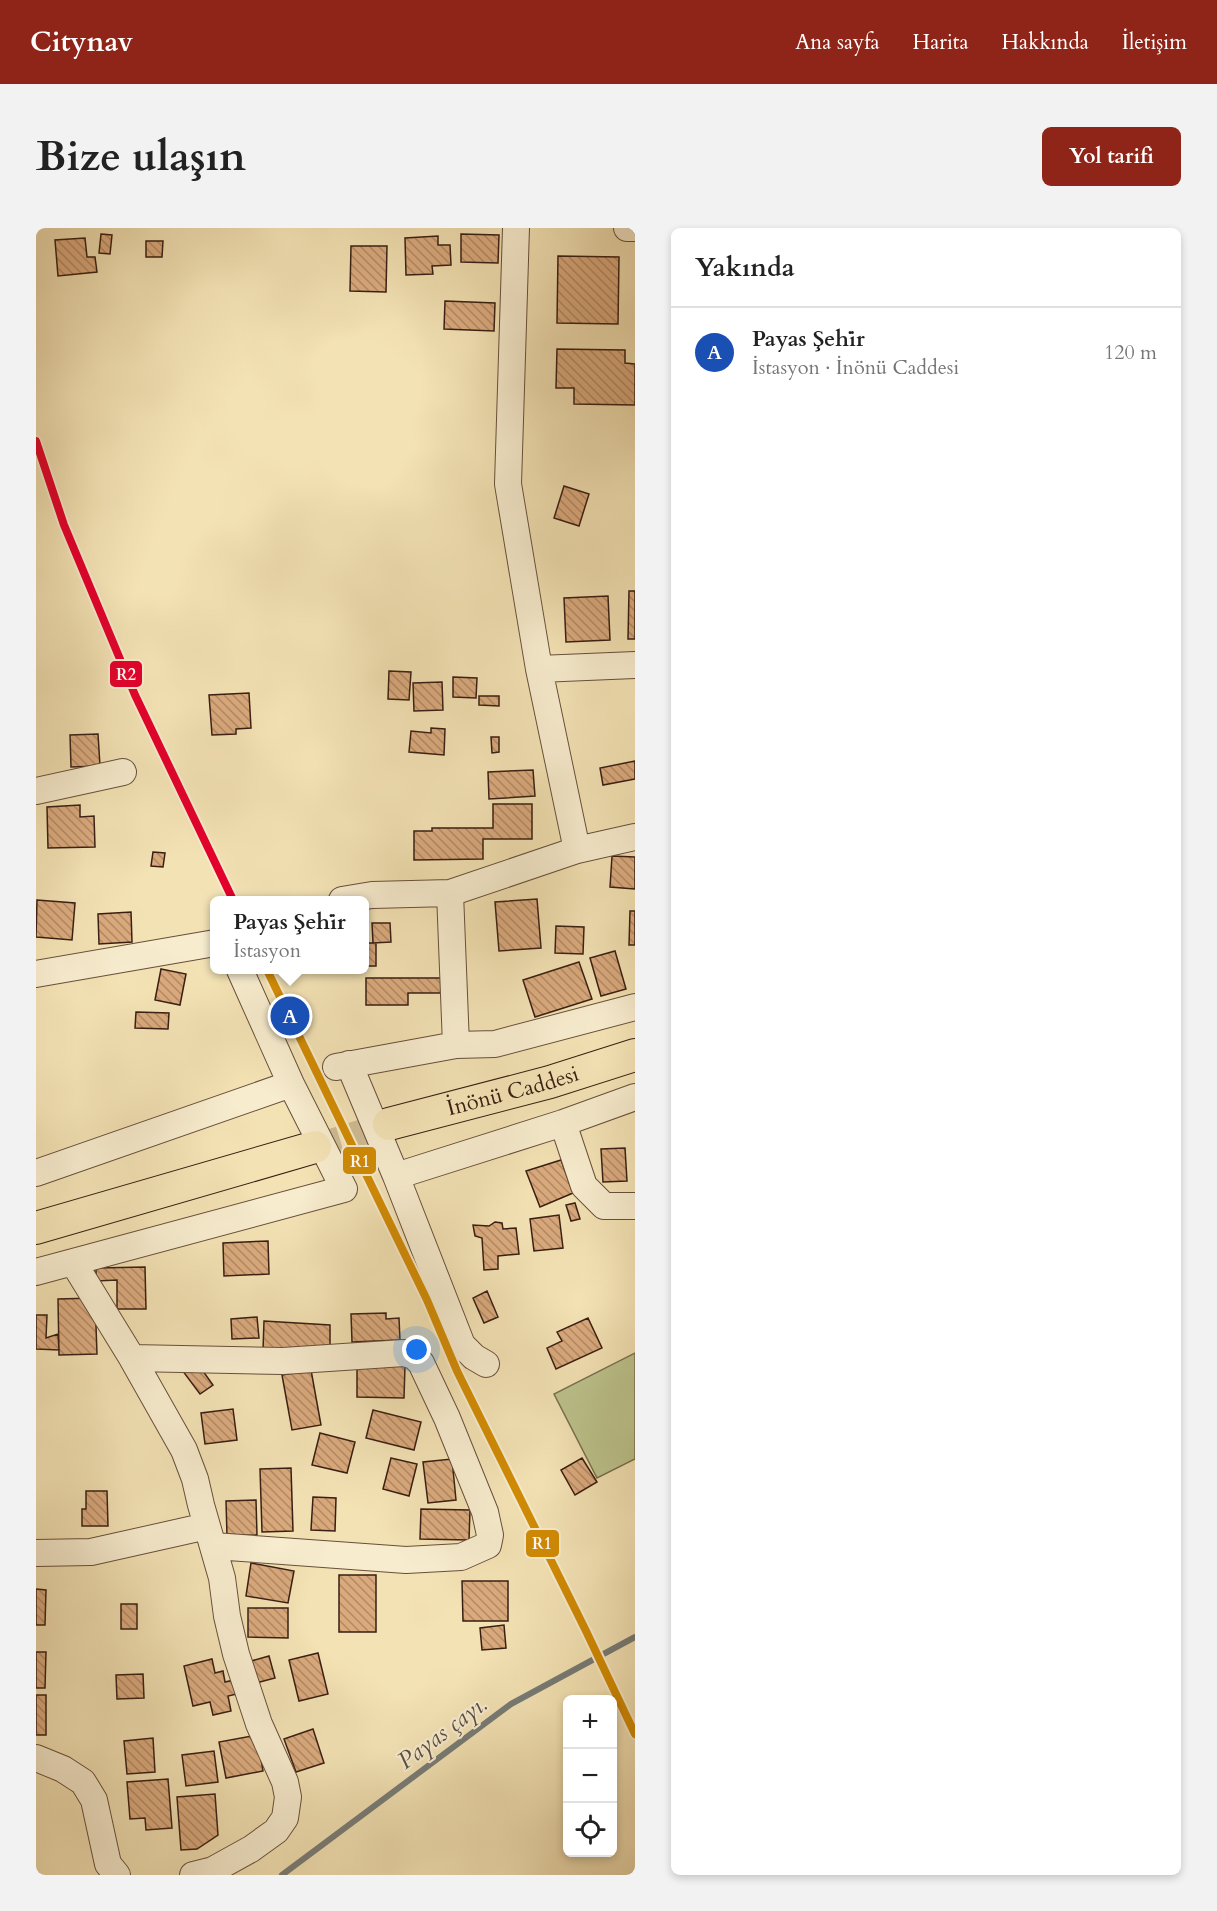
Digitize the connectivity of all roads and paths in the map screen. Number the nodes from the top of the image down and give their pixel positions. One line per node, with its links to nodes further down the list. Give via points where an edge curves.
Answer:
1 (516, 228): 5 (street, via 508,484)
2 (627, 228): 3 (street)
3 (635, 228)
4 (635, 665): 5 (street)
5 (538, 669): 9 (street)
6 (123, 772): 7 (street)
7 (36, 791)
8 (635, 837): 9 (street)
9 (577, 850): 10 (street)
10 (450, 893): 11 (street); 16 (street)
11 (366, 896)
12 (210, 944): 13 (street)
13 (36, 974)
14 (242, 974): 18 (street)
15 (635, 1007): 16 (street, via 495,1044)
16 (456, 1046): 24 (street, via 342,1065)
17 (635, 1055): 21 (main road, İnönü Caddesi, via 550,1082)
18 (291, 1083): 23 (street); 27 (street, via 344,1189)
19 (635, 1097): 20 (street)
20 (563, 1123): 24 (street); 25 (street, via 584,1186 604,1206)
21 (389, 1124)
22 (315, 1147): 26 (main road)
23 (36, 1173)
24 (396, 1176): 30 (street, via 462,1345)
25 (635, 1206)
26 (36, 1228)
27 (73, 1262): 28 (street); 29 (street)
28 (36, 1272)
29 (132, 1358): 31 (street, via 184,1450); 31 (street, via 283,1361 404,1353 414,1356 447,1418 485,1512 490,1535 488,1545 461,1557 406,1560)
30 (486, 1364)
31 (210, 1536): 32 (street, via 91,1552); 35 (street, via 236,1654 288,1797 285,1818 276,1831 213,1870)
32 (36, 1554)
33 (36, 1758): 34 (street, via 83,1782 94,1800 108,1864)
34 (117, 1875)
35 (193, 1875)

